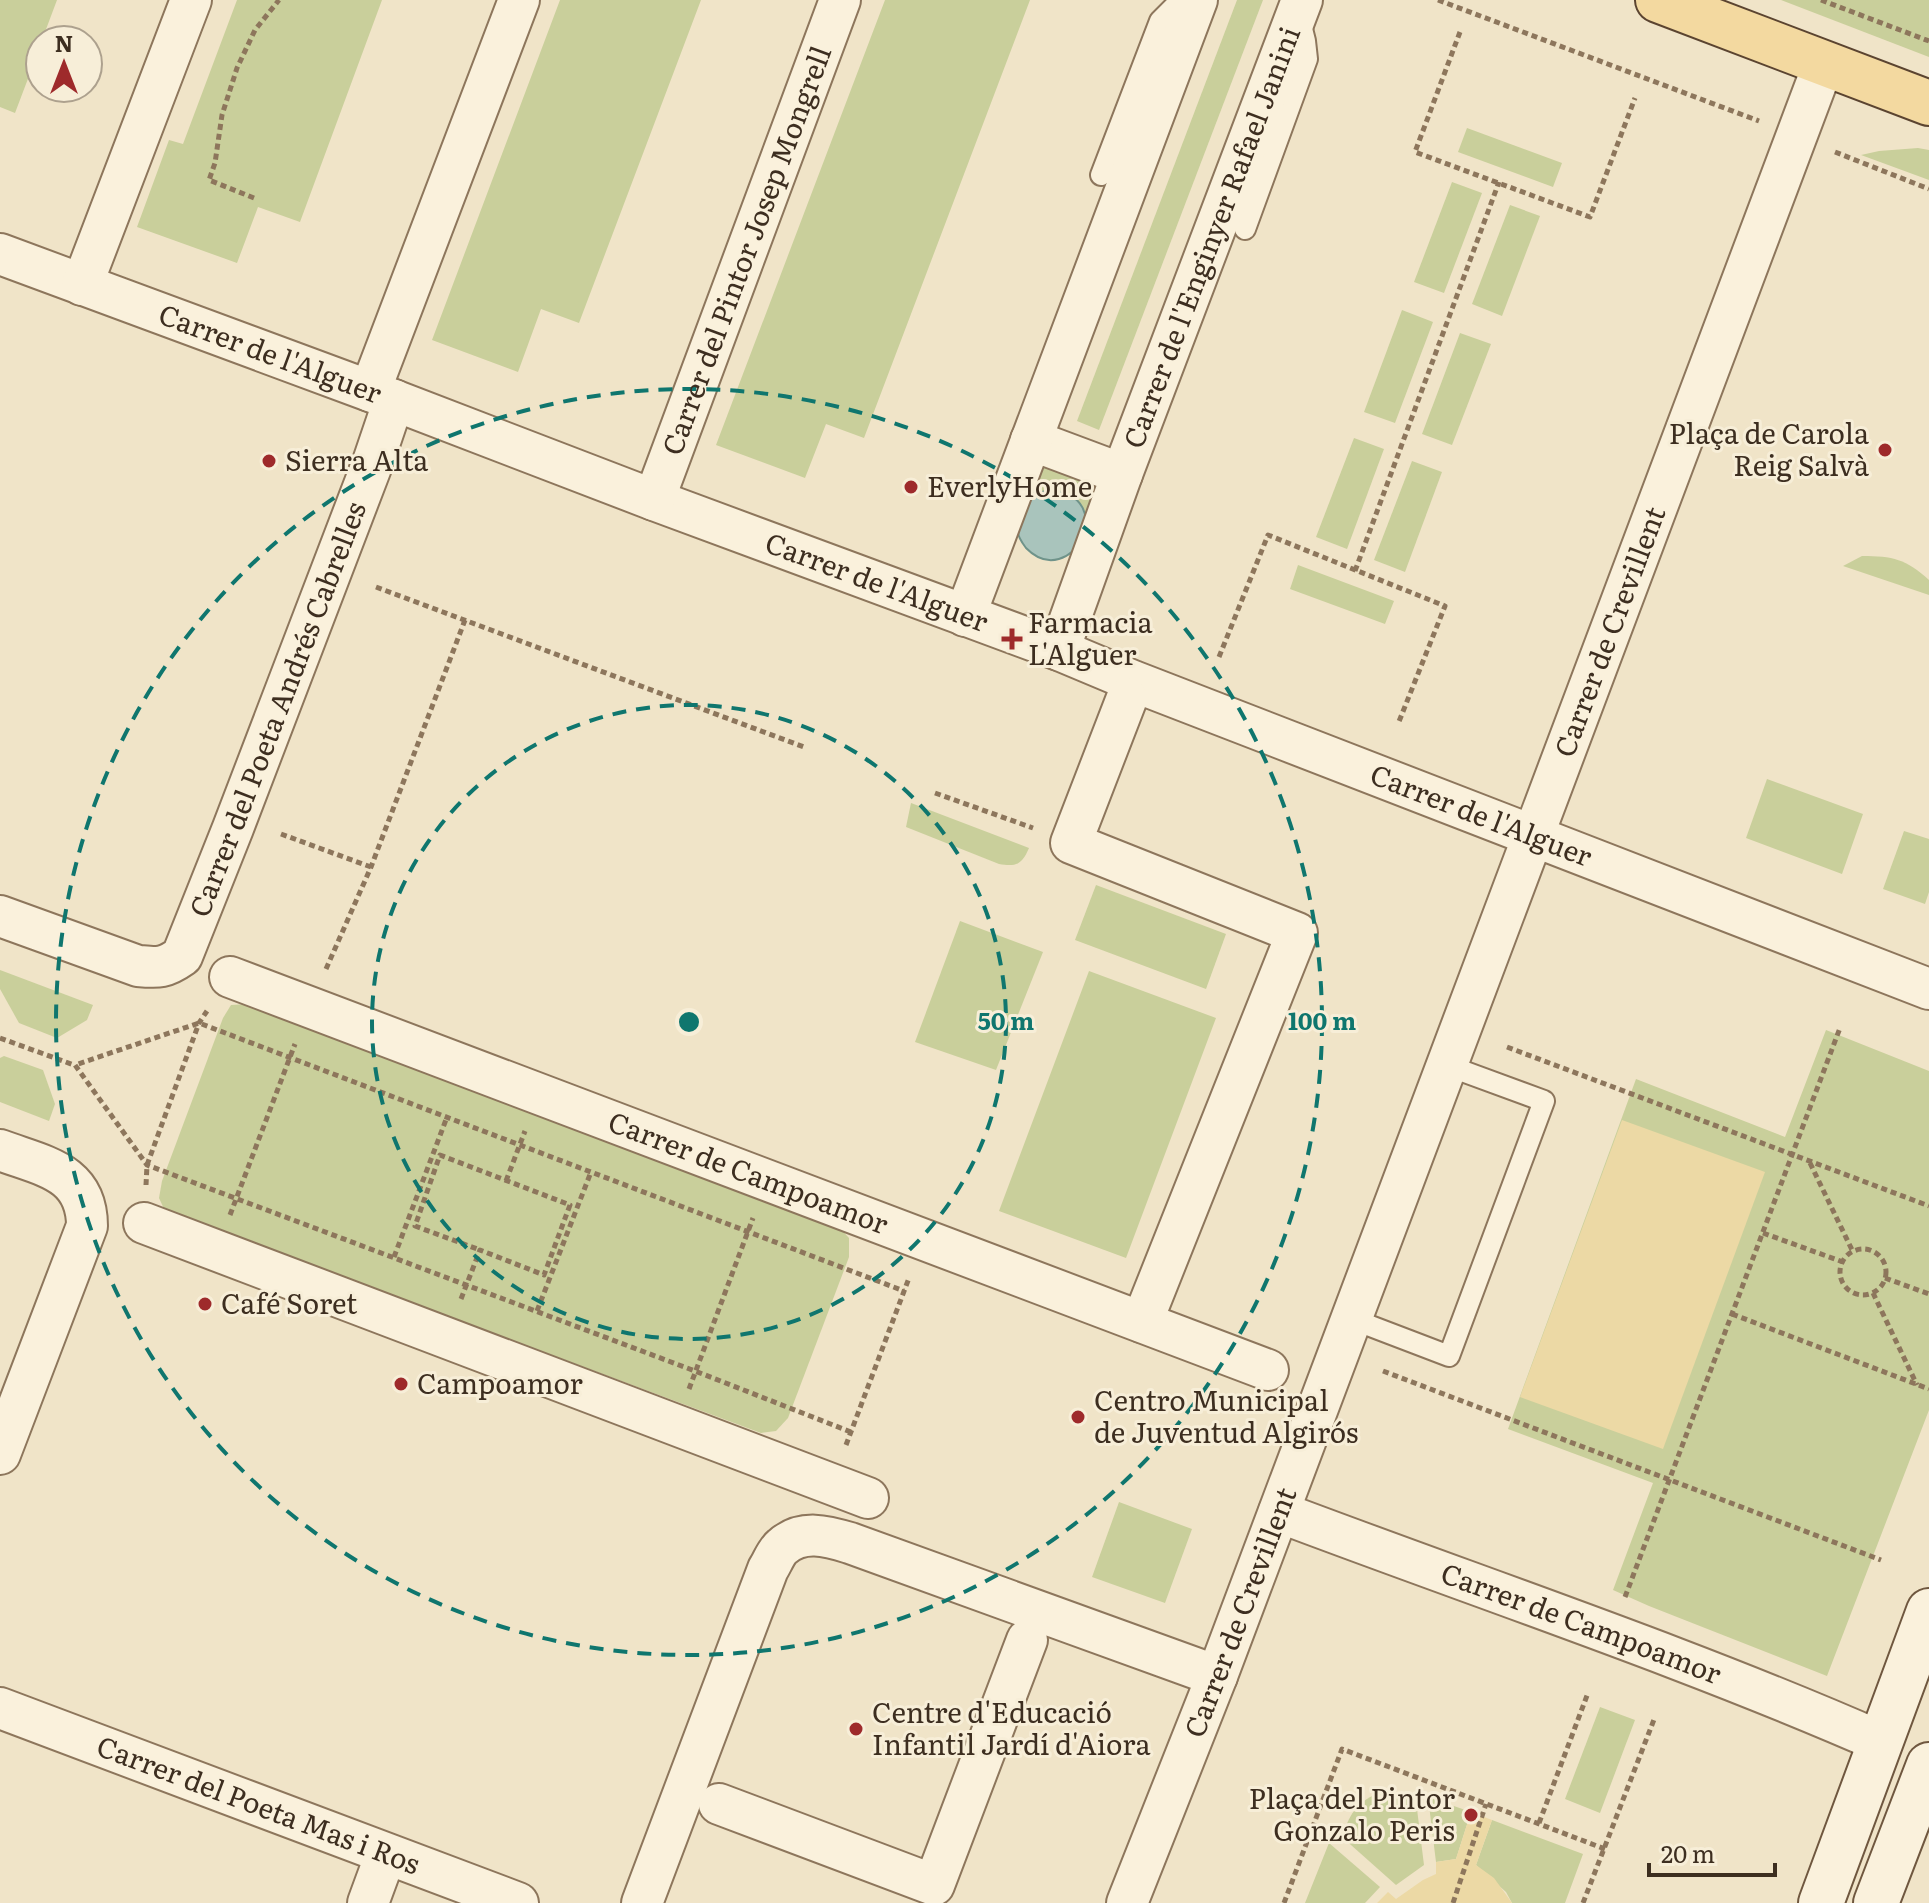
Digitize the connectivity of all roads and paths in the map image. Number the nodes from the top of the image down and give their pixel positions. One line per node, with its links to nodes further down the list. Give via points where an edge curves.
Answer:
1 (191, 0): 24 (street)
2 (279, 0): 21 (path, via 255,30 237,68 209,180)
3 (519, 0): 25 (street, Carrer del Poeta Andrés Cabrelles)
4 (840, 0): 28 (street, Carrer del Pintor Josep Mongrell)
5 (1181, 0): 18 (lane, via 1160,21)
6 (1197, 0): 26 (street)
7 (1438, 0): 16 (path)
8 (1658, 0): 13 (main road)
9 (1821, 0): 12 (path)
10 (1300, 4): 22 (lane, via 1307,59); 27 (street, Carrer de l'Enginyer Rafael Janini)
11 (1460, 32): 19 (path, via 1415,152)
12 (1929, 41)
13 (1824, 63): 15 (main road); 40 (street, Carrer de Crevillent)
14 (1635, 98): 19 (path, via 1590,217)
15 (1929, 103)
16 (1767, 124)
17 (1849, 158): 20 (path)
18 (1101, 175)
19 (1499, 182): 29 (path)
20 (1929, 189)
21 (254, 198)
22 (1245, 229)
23 (0, 254): 24 (street, Carrer de l'Alguer)
24 (82, 285): 25 (street, Carrer de l'Alguer)
25 (382, 396): 28 (street, Carrer de l'Alguer); 43 (street, Carrer del Poeta Andrés Cabrelles, via 373,462 182,956 167,966 138,966)
26 (1031, 440): 27 (street, Carrer de l'Enginyer Rafael Janini); 31 (street)
27 (1122, 474): 33 (street, Carrer de l'Enginyer Rafael Janini)
28 (654, 500): 31 (street, Carrer de l'Alguer)
29 (1355, 571): 34 (path, via 1268,535); 36 (path, via 1445,606)
30 (376, 587): 32 (path)
31 (965, 616): 33 (street, Carrer de l'Alguer)
32 (465, 620): 37 (path); 42 (path)
33 (1059, 650): 40 (street, Carrer de l'Alguer)
34 (1219, 657)
35 (1127, 698): 41 (street)
36 (1398, 724)
37 (804, 747)
38 (935, 793): 41 (path)
39 (281, 834): 42 (path)
40 (1533, 836): 45 (street, Carrer de l'Alguer); 53 (street, Carrer de Crevillent)
41 (1071, 843): 81 (street, via 1297,933)
42 (371, 867): 46 (path)
43 (0, 916)
44 (230, 977): 46 (street, Carrer de Campoamor); 47 (path)
45 (1929, 989)
46 (309, 1006): 51 (path); 67 (street, Carrer de Campoamor)
47 (199, 1023): 51 (path); 52 (path); 59 (path)
48 (1840, 1028): 57 (path)
49 (0, 1038): 52 (path)
50 (1507, 1047): 57 (path)
51 (290, 1057): 54 (path); 62 (path)
52 (75, 1065): 59 (path)
53 (1446, 1065): 80 (street, Carrer de Crevillent); 80 (lane, via 1544,1101 1449,1356)
54 (447, 1117): 55 (path); 71 (path)
55 (520, 1143): 60 (path); 61 (path)
56 (0, 1150): 88 (street, via 72,1182 87,1212 87,1226)
57 (1792, 1155): 58 (path); 66 (path)
58 (1809, 1161): 63 (path); 70 (path)
59 (147, 1165): 62 (path); 64 (path)
60 (591, 1172): 65 (path); 78 (path)
61 (506, 1181): 69 (path, via 570,1205 544,1275); 69 (path, via 440,1155 415,1226)
62 (236, 1198): 68 (path); 71 (path)
63 (1929, 1206)
64 (144, 1223): 68 (street)
65 (749, 1230): 75 (path); 84 (path)
66 (1763, 1233): 72 (path); 79 (path)
67 (923, 1239): 75 (path); 81 (street, Carrer de Campoamor)
68 (217, 1250): 90 (street)
69 (480, 1250): 74 (path)
70 (1853, 1252): 72 (path); 73 (path, via 1876,1253 1885,1264)
71 (394, 1257): 74 (path)
72 (1843, 1262): 76 (path, via 1841,1276 1849,1290)
73 (1885, 1278): 76 (path); 77 (path)
74 (466, 1286): 78 (path)
75 (904, 1291): 87 (path)
76 (1873, 1293): 85 (path)
77 (1929, 1294)
78 (537, 1311): 84 (path)
79 (1732, 1314): 85 (path); 89 (path)
80 (1352, 1319): 91 (street, Carrer de Crevillent)
81 (1142, 1322): 82 (street, Carrer de Campoamor)
82 (1268, 1370)
83 (1383, 1371): 89 (path)
84 (694, 1373): 87 (path)
85 (1917, 1385): 86 (path)
86 (1929, 1389)
87 (851, 1432): 90 (path)
88 (0, 1454)
89 (1669, 1480): 92 (path); 93 (path)
90 (850, 1490)
91 (1279, 1512): 97 (street, Carrer de Crevillent); 101 (street, Carrer de Campoamor, via 1665,1654)
92 (1881, 1560)
93 (1622, 1605)
94 (1929, 1611): 96 (street)
95 (1027, 1640): 103 (street, via 934,1885)
96 (1921, 1650): 101 (street)
97 (1217, 1676): 111 (street, via 826,1536 801,1536 780,1548 768,1569); 112 (street, Carrer de Crevillent)
98 (1588, 1693): 106 (path)
99 (0, 1708): 108 (street, Carrer del Poeta Mas i Ros)
100 (1655, 1717): 107 (path)
101 (1881, 1742): 105 (street, via 1900,1766); 116 (street)
102 (1929, 1765): 105 (street)
103 (719, 1804)
104 (1486, 1804): 106 (path); 113 (path, via 1342,1749); 114 (path)
105 (1910, 1813): 117 (street)
106 (1539, 1823): 107 (path)
107 (1605, 1849): 115 (path)
108 (386, 1854): 109 (street); 110 (street, Carrer del Poeta Mas i Ros)
109 (368, 1903)
110 (518, 1903)
111 (642, 1903)
112 (1127, 1903)
113 (1284, 1903)
114 (1453, 1903)
115 (1583, 1903)
116 (1821, 1903)
117 (1876, 1903)

